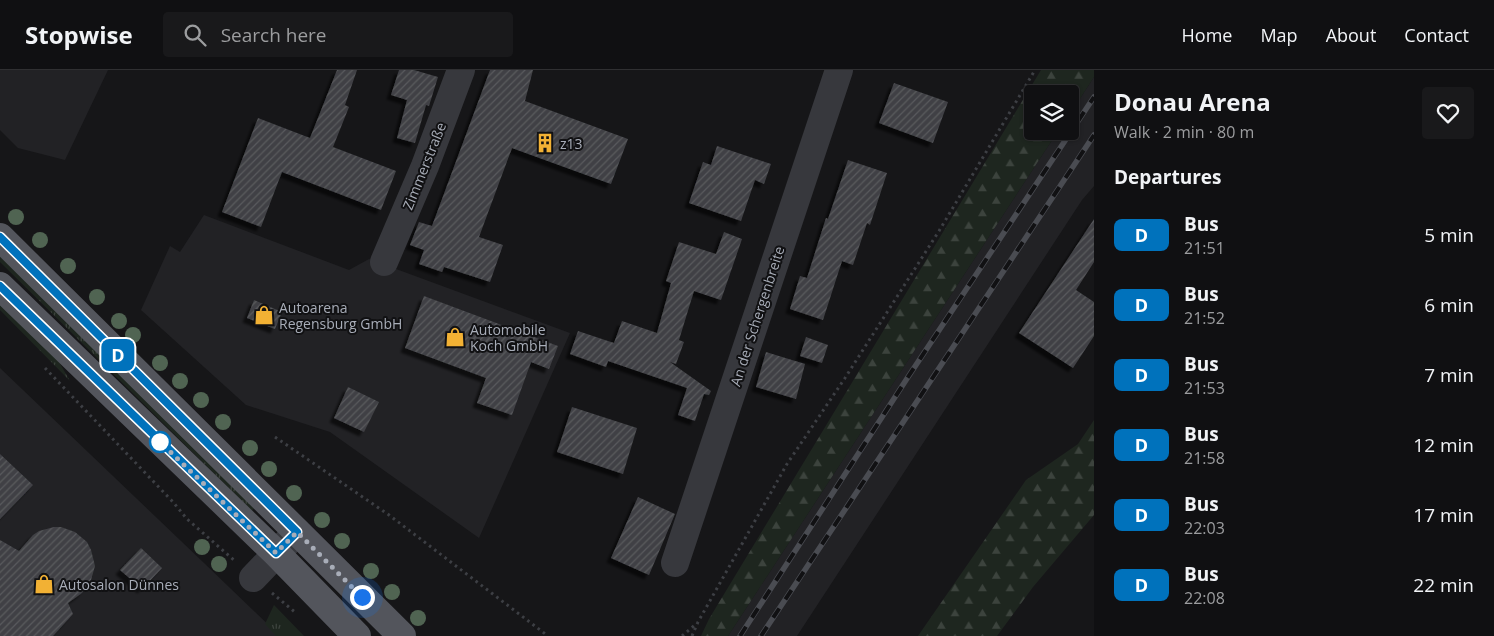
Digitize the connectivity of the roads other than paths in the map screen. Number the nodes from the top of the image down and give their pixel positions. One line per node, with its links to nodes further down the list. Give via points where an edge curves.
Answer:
1 (461, 70): 4 (street, Zimmerstraße)
2 (839, 70): 8 (street, An der Schergenbreite)
3 (0, 237): 6 (main road)
4 (384, 262)
5 (0, 286): 7 (main road)
6 (297, 532): 7 (street); 11 (main road)
7 (276, 553): 9 (street); 10 (main road)
8 (675, 563)
9 (253, 578)
10 (357, 636)
11 (402, 636)

